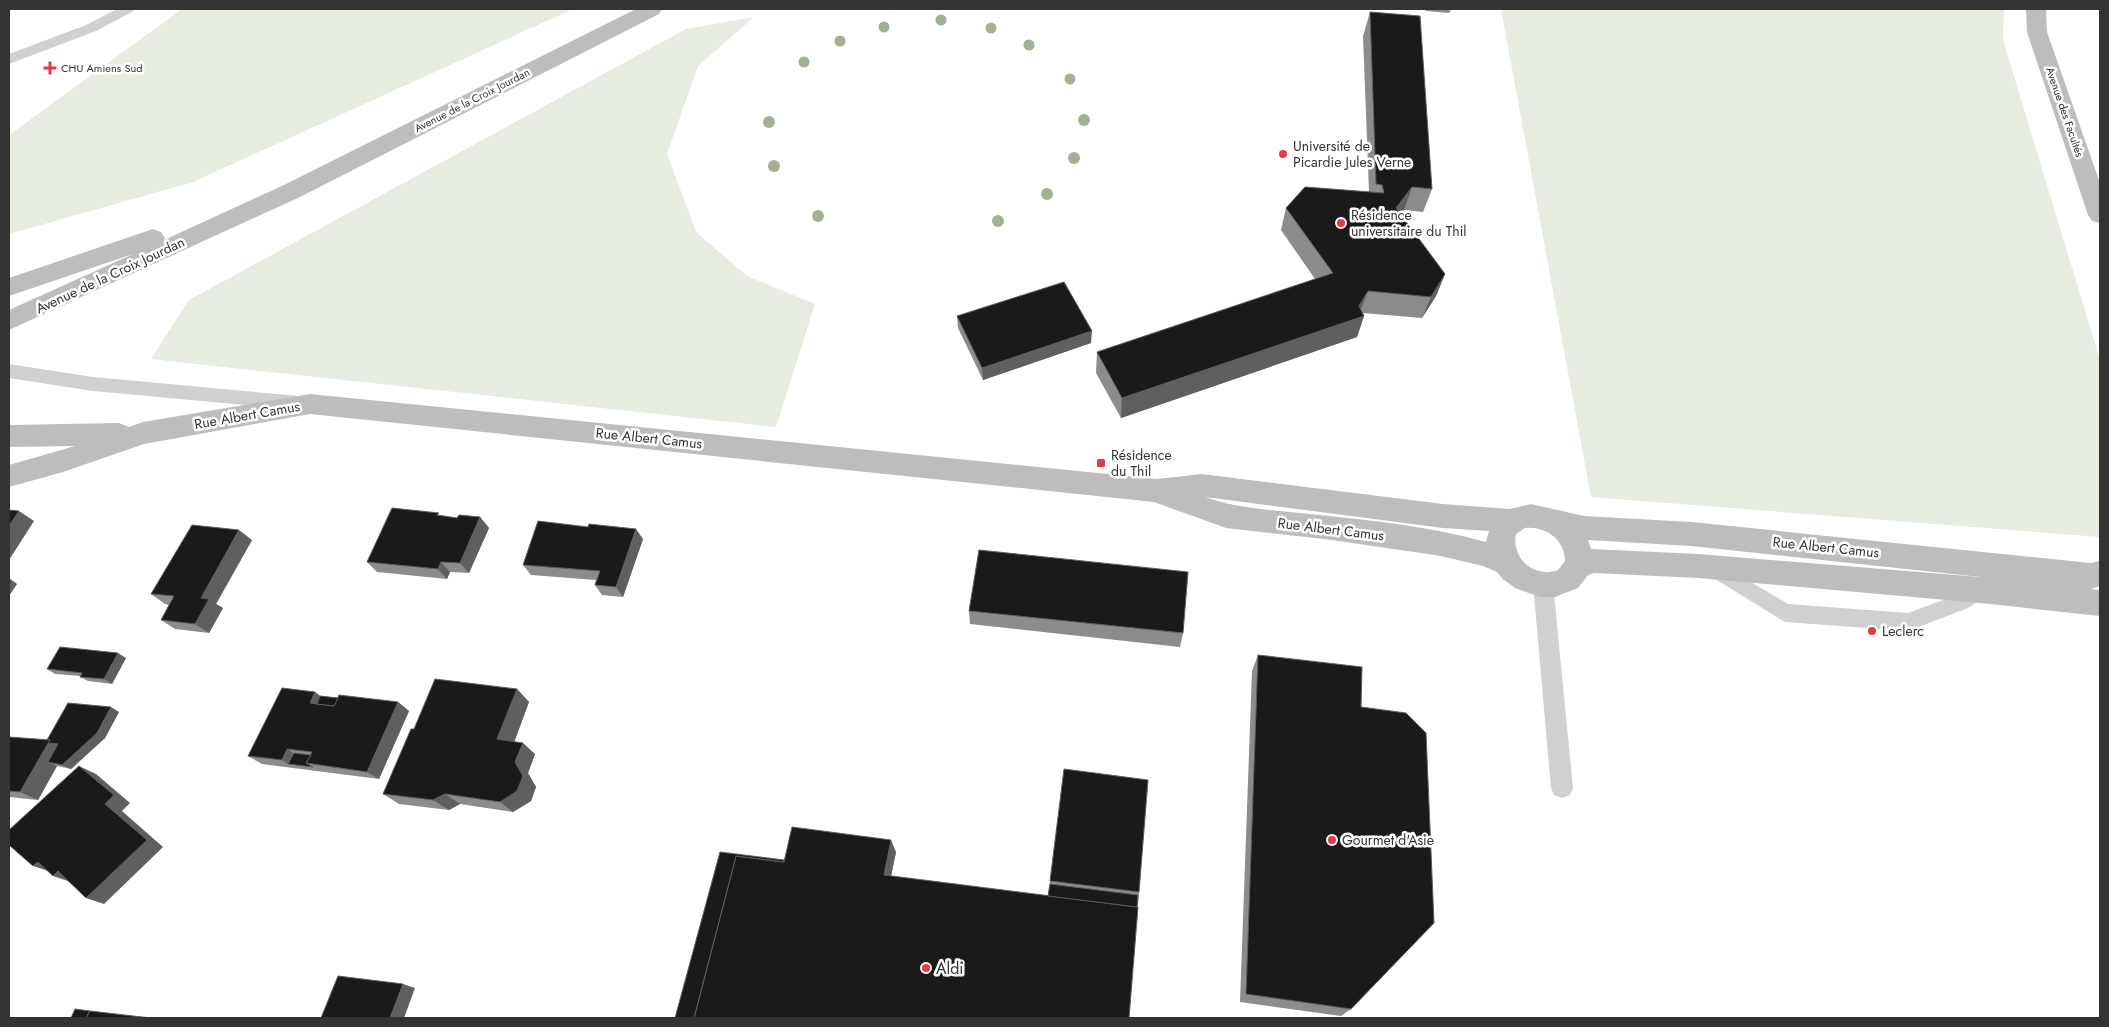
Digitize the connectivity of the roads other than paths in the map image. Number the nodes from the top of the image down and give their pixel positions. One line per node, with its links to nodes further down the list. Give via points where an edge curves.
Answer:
1 (127, 9): 4 (lane)
2 (652, 9): 6 (street, Avenue de la Croix Jourdan)
3 (2036, 9): 7 (street, Avenue des Facultés, via 2037,32)
4 (110, 14): 5 (lane, via 92,28)
5 (9, 59)
6 (292, 191): 8 (street, Avenue de la Croix Jourdan); 9 (street, Avenue de la Croix Jourdan)
7 (2100, 215)
8 (9, 287)
9 (9, 321)
10 (9, 371): 11 (lane, via 93,384)
11 (310, 404): 12 (street, Rue Albert Camus); 15 (street, Rue Albert Camus)
12 (143, 433): 13 (street, Rue Albert Camus); 14 (street, Rue Albert Camus)
13 (9, 436)
14 (9, 476)
15 (1157, 491): 17 (street, Rue Albert Camus, via 1202,485 1443,516); 18 (street, Rue Albert Camus, via 1226,516 1441,544)
16 (1551, 520): 17 (street, via 1531,516); 19 (street, via 1562,526 1577,545); 21 (street, Rue Albert Camus, via 1584,528 1827,546 2091,576)
17 (1511, 521): 18 (street, via 1504,527 1499,544)
18 (1505, 562): 22 (street, via 1521,577)
19 (1578, 566): 20 (street, Rue Albert Camus, via 1594,561); 22 (street, via 1565,580)
20 (1713, 567): 23 (street, Rue Albert Camus); 23 (lane, via 1785,613 1908,622 1961,602)
21 (2100, 574)
22 (1543, 584): 25 (lane)
23 (1980, 590): 24 (street, Rue Albert Camus)
24 (2100, 603)
25 (1562, 788)

